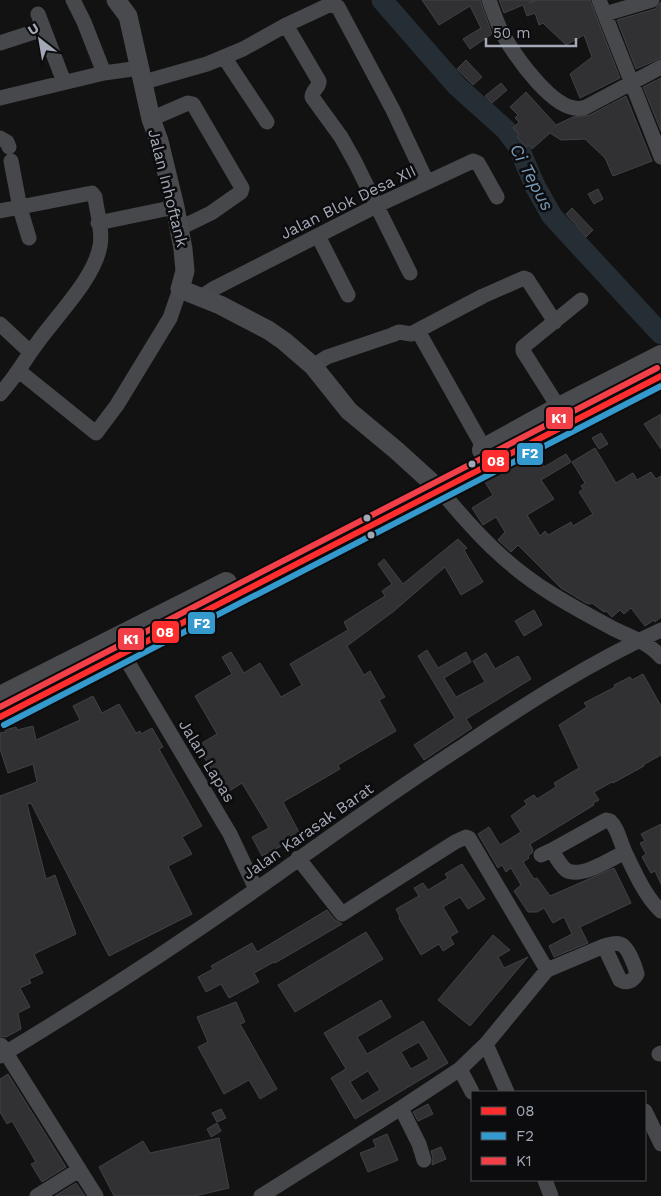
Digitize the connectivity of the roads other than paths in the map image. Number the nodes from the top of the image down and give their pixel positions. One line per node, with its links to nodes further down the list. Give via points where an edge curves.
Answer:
1 (73, 0): 13 (street)
2 (489, 0): 15 (street, via 501,31 522,64 560,102 581,109)
3 (652, 0): 5 (street)
4 (120, 1): 12 (main road, Jalan Inhoftank, via 128,16)
5 (602, 7): 15 (street)
6 (38, 14): 8 (street)
7 (286, 25): 10 (street); 21 (street, via 329,5 338,7); 23 (street, via 319,81 312,93 314,100 342,137)
8 (44, 29): 9 (street); 14 (street)
9 (0, 43)
10 (224, 57): 12 (street, via 173,75); 18 (street)
11 (661, 67): 15 (street)
12 (137, 72): 13 (street); 17 (main road, Jalan Inhoftank)
13 (104, 73): 14 (street)
14 (64, 82): 16 (street)
15 (632, 82): 20 (street)
16 (0, 98)
17 (151, 119): 24 (main road, Jalan Inhoftank); 28 (street, via 188,103 194,106 242,188 211,213)
18 (267, 122)
19 (7, 149): 25 (street)
20 (661, 157)
21 (427, 182): 22 (street, Jalan Blok Desa XII, via 476,161); 23 (street, Jalan Blok Desa XII)
22 (497, 196)
23 (376, 206): 29 (street, Jalan Blok Desa XII); 31 (street)
24 (176, 207): 27 (street); 28 (main road, Jalan Inhoftank)
25 (20, 208): 26 (street); 27 (street, via 89,193 95,197); 30 (street)
26 (0, 212)
27 (98, 223): 39 (street, via 100,246 90,271)
28 (180, 228): 32 (main road, Jalan Inhoftank, via 185,272)
29 (318, 236): 33 (street); 34 (street, Jalan Blok Desa XII, via 213,289)
30 (29, 238)
31 (410, 273)
32 (180, 289): 34 (main road); 42 (street, via 170,318 117,405 96,433)
33 (348, 295)
34 (202, 298): 41 (main road, via 268,330)
35 (581, 300): 36 (street)
36 (554, 322): 38 (street, via 526,278 483,296); 45 (street, via 525,345 523,351)
37 (0, 324): 39 (street)
38 (418, 331): 41 (street, via 392,334); 46 (street)
39 (30, 352): 42 (street)
40 (661, 356): 45 (highway)
41 (313, 366): 47 (main road, via 349,412)
42 (19, 371): 44 (street)
43 (661, 376): 47 (highway)
44 (3, 385)
45 (559, 408): 46 (highway)
46 (485, 450): 47 (highway)
47 (434, 485): 49 (street, via 501,558 518,572 590,616); 50 (highway); 52 (highway)
48 (661, 630): 49 (street, Jalan Karasak Barat)
49 (640, 640): 51 (street); 55 (street, Jalan Karasak Barat, via 526,704)
50 (123, 654): 53 (highway); 56 (street, Jalan Lapas, via 230,834)
51 (661, 657)
52 (0, 697)
53 (0, 717)
54 (625, 852): 54 (street, via 579,873 568,871 546,853 606,820 613,824); 57 (street, via 652,904)
55 (298, 858): 56 (street, Jalan Karasak Barat); 59 (street, via 342,914 455,842 469,838)
56 (256, 889): 61 (street, Jalan Karasak Barat, via 88,1001)
57 (661, 911)
58 (604, 946): 59 (street)
59 (546, 970): 60 (street)
60 (486, 1044): 62 (street); 64 (street)
61 (2, 1051): 69 (street)
62 (460, 1069): 63 (street); 65 (street)
63 (471, 1091)
64 (507, 1091)
65 (402, 1108): 68 (street); 73 (street)
66 (646, 1113): 67 (street)
67 (661, 1144)
68 (424, 1160)
69 (79, 1170): 71 (street); 72 (street)
70 (545, 1181): 74 (street)
71 (38, 1196)
72 (96, 1196)
73 (261, 1196)
74 (552, 1196)

